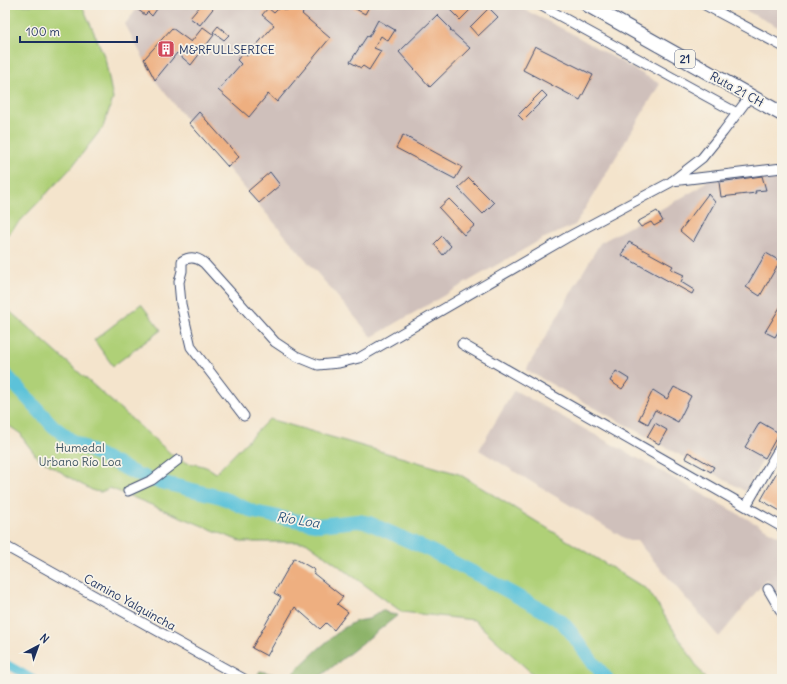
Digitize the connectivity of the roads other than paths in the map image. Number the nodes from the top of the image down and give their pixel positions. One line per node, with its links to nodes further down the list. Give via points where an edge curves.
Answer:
1 (540, 5): 6 (street)
2 (588, 5): 5 (highway, Ruta 21 CH / 21)
3 (705, 5): 4 (street)
4 (782, 46)
5 (750, 96): 6 (street); 7 (highway, Ruta 21 CH / 21)
6 (737, 113): 9 (street, via 702,158)
7 (782, 114)
8 (782, 168): 9 (street)
9 (671, 182): 11 (street, via 566,238 359,358 339,363 318,365 296,356 275,342 204,263 198,258 186,258 182,261 179,282 181,304 191,347)
10 (462, 344): 15 (street)
11 (244, 416)
12 (782, 444): 15 (street)
13 (178, 460): 14 (street, via 152,480)
14 (128, 491)
15 (746, 506): 16 (street)
16 (782, 526)
17 (5, 546): 20 (street, Camino Yalquincha)
18 (768, 590): 19 (street)
19 (782, 613)
20 (244, 679)

